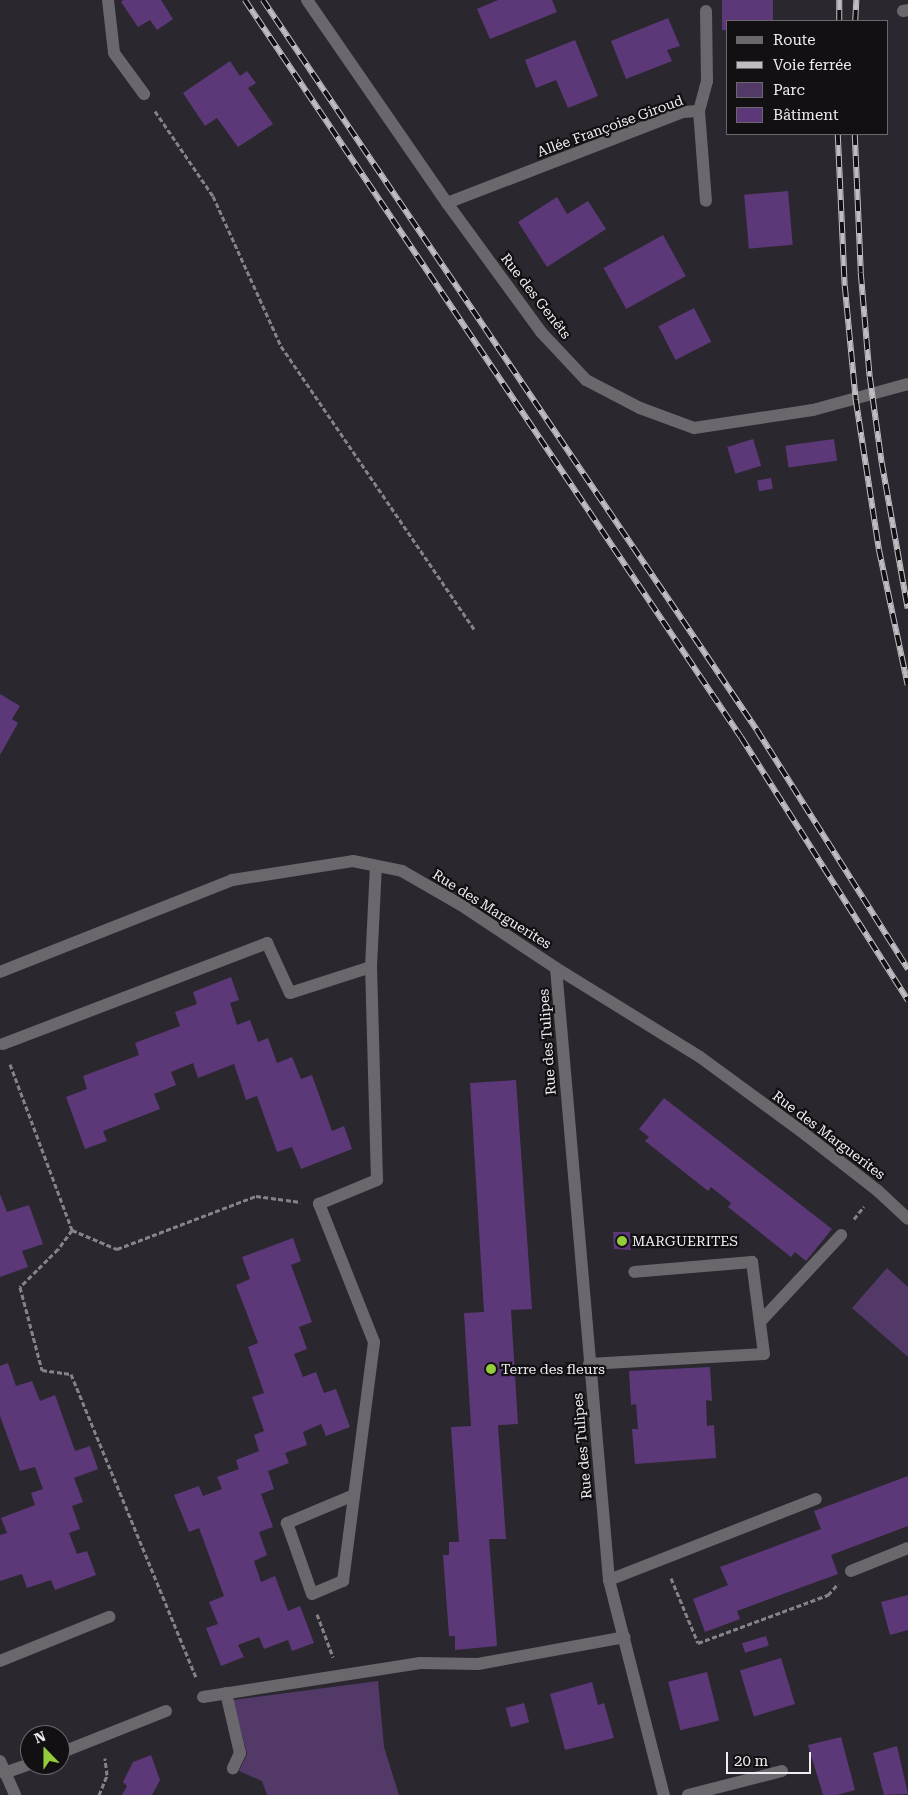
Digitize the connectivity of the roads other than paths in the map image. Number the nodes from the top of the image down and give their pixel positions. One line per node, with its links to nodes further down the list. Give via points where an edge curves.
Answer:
1 (108, 0): 4 (street, via 114,53)
2 (307, 0): 7 (street, Rue des Genêts)
3 (706, 11): 5 (street, via 707,81)
4 (144, 94)
5 (700, 111): 6 (street, Allée Françoise Giroud); 7 (street, Allée Françoise Giroud, via 683,112)
6 (706, 201)
7 (447, 202): 8 (street, Rue des Genêts, via 540,332 586,380 640,408 694,428 813,410)
8 (908, 384)
9 (376, 866): 10 (street); 11 (street, Rue des Marguerites, via 402,872 461,905); 12 (street, Rue des Marguerites, via 353,861 232,880)
10 (371, 967): 13 (street, via 290,994 267,943); 19 (street, via 377,1180 319,1204 374,1342)
11 (556, 968): 14 (street, Rue des Marguerites, via 700,1057 877,1190); 18 (street, Rue des Tulipes)
12 (0, 972)
13 (3, 1044)
14 (908, 1219)
15 (841, 1235): 17 (street)
16 (634, 1272): 17 (street, via 752,1262)
17 (760, 1322): 18 (street, via 764,1354)
18 (589, 1364): 23 (street, Rue des Tulipes)
19 (354, 1495): 19 (street, via 343,1581 312,1594 287,1524)
20 (816, 1499): 23 (street)
21 (908, 1548): 22 (street)
22 (851, 1571)
23 (609, 1580): 25 (street, Rue des Tulipes)
24 (109, 1617): 26 (street)
25 (625, 1637): 27 (street, via 478,1664 420,1663); 36 (street, Rue des Tulipes)
26 (0, 1661)
27 (226, 1693): 28 (street); 33 (street, via 240,1754)
28 (203, 1697)
29 (166, 1711): 30 (street)
30 (70, 1749)
31 (20, 1765): 32 (street)
32 (2, 1767): 35 (street)
33 (234, 1768)
34 (782, 1771): 37 (street)
35 (15, 1795)
36 (664, 1795)
37 (688, 1795)

